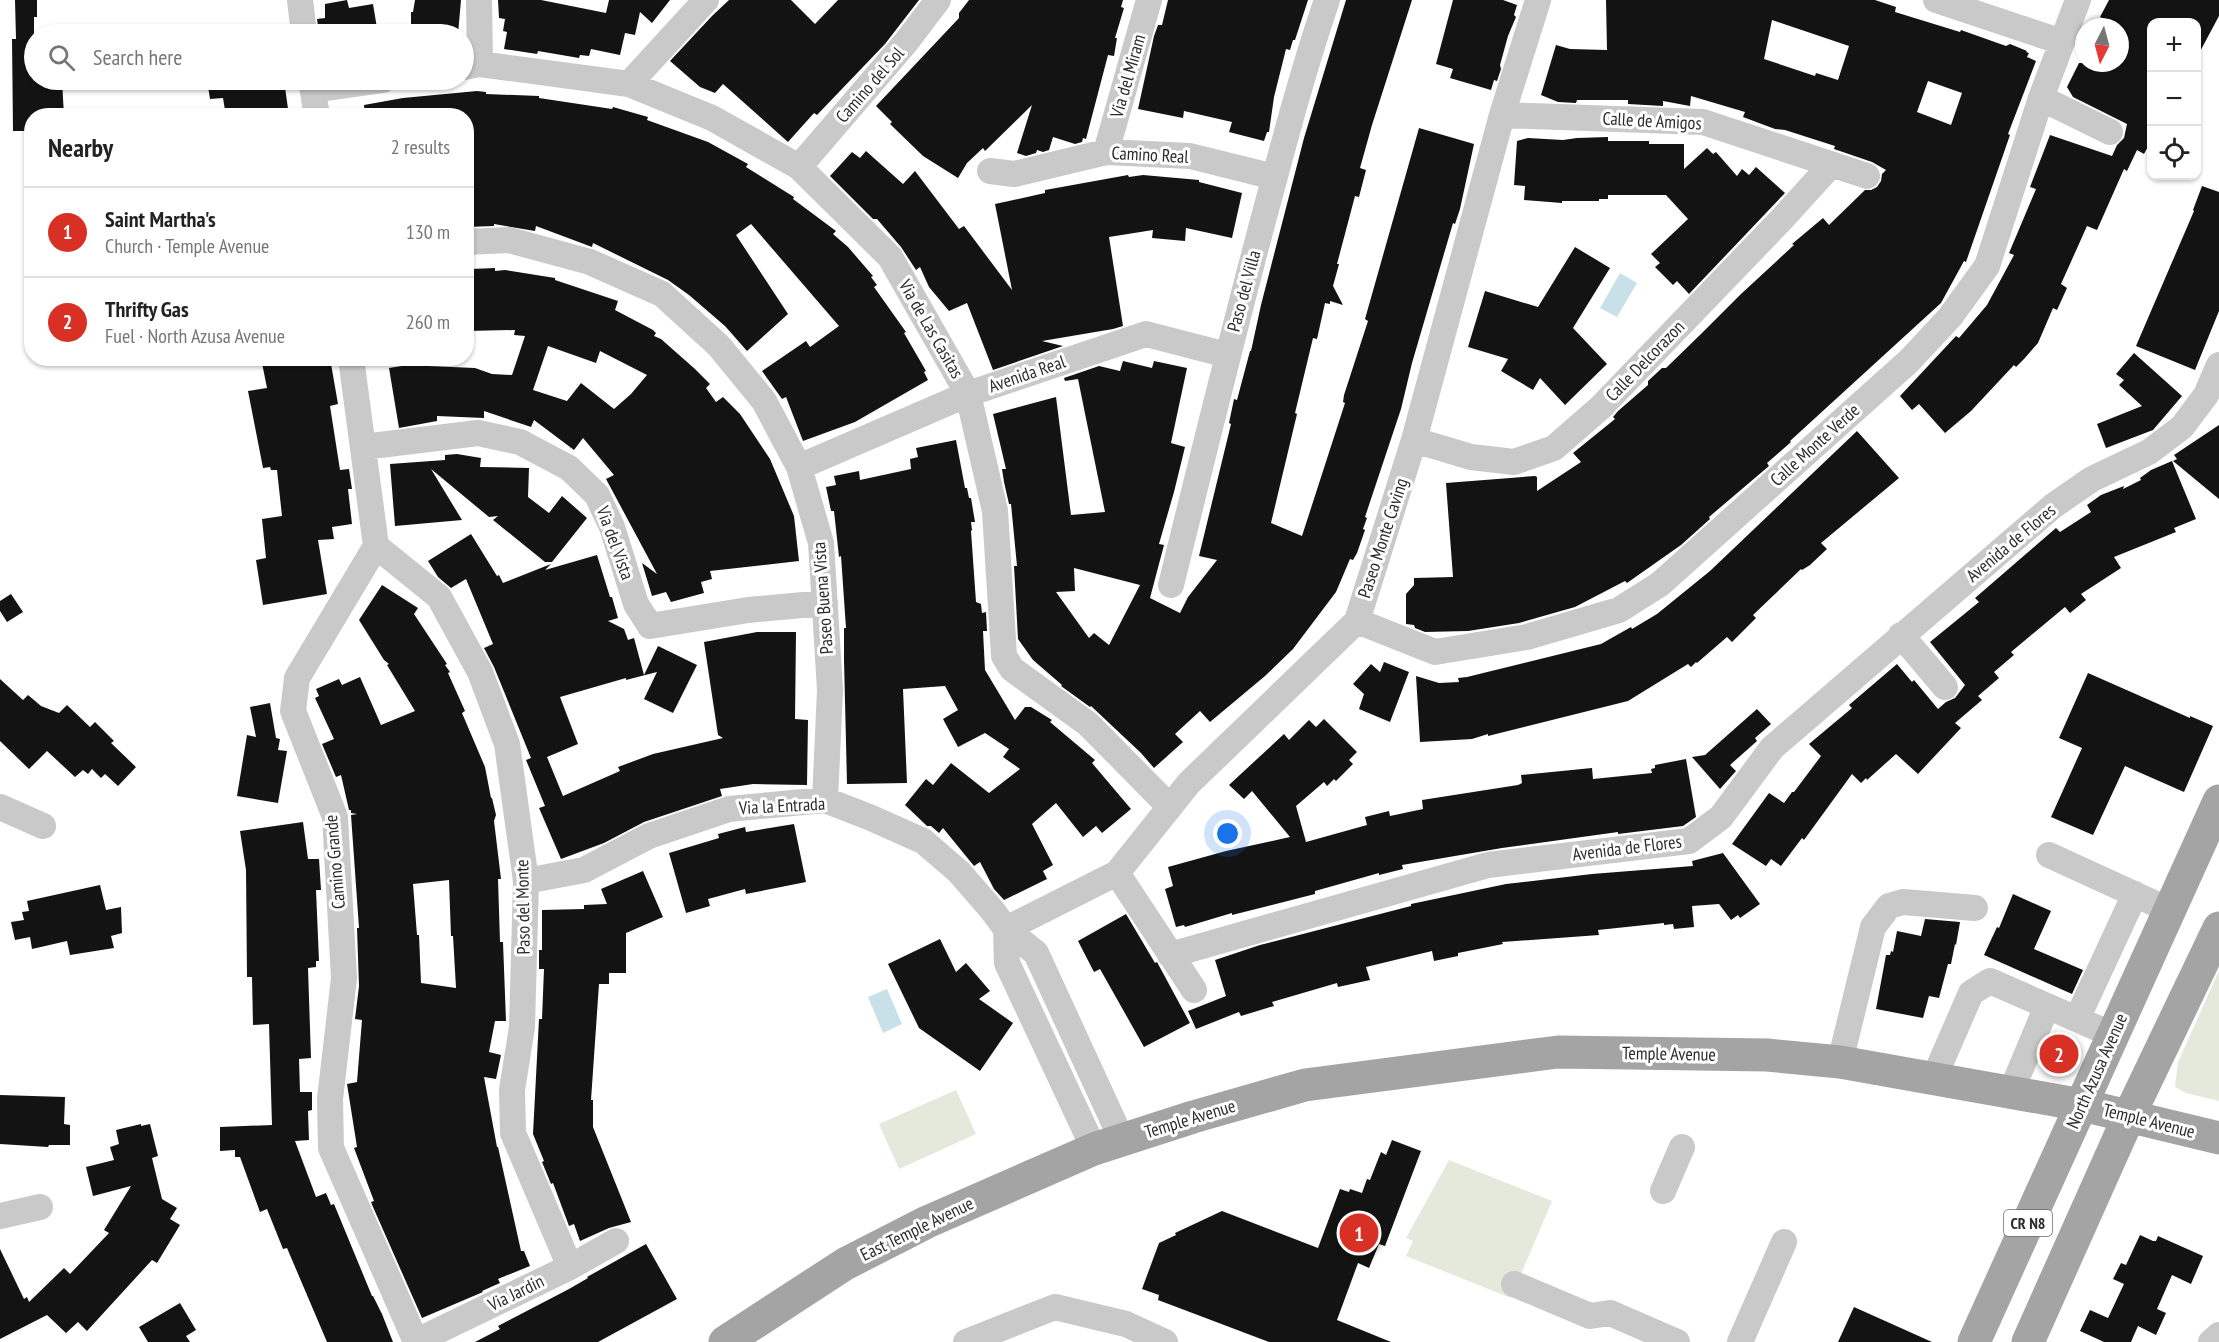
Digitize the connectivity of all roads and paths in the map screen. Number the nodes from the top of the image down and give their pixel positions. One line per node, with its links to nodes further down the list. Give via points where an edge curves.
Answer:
1 (300, 0): 10 (street)
2 (479, 0): 12 (street)
3 (706, 0): 14 (street)
4 (938, 0): 22 (street, Camino del Sol, via 908,41)
5 (1149, 0): 20 (street, Via del Miram)
6 (1327, 0): 25 (street, Paso del Villa)
7 (1538, 0): 18 (street, Paseo Monte Caving)
8 (1936, 0): 11 (street)
9 (2078, 0): 11 (street, Calle Monte Verde)
10 (303, 24)
11 (2062, 42): 16 (street, Calle Monte Verde)
12 (474, 47)
13 (474, 66): 14 (street, Via de Las Casitas)
14 (629, 84): 22 (street, Via de Las Casitas, via 712,118)
15 (313, 90): 17 (street)
16 (2041, 98): 19 (street); 37 (street, Calle Monte Verde, via 1987,266 1950,317 1910,362 1660,584 1619,610 1527,638 1435,652)
17 (315, 108)
18 (1502, 115): 21 (street, Calle de Amigos, via 1703,122); 31 (street, Paseo Monte Caving)
19 (2110, 132)
20 (1106, 152): 23 (street, Camino Real, via 1014,174); 25 (street, Camino Real, via 1190,156)
21 (1831, 165): 24 (street, Calle de Amigos); 31 (street, Calle Delcorazon, via 1601,407 1554,448 1514,462 1472,457)
22 (799, 167): 30 (street, Via de Las Casitas, via 890,257)
23 (990, 171)
24 (1867, 176)
25 (1274, 177): 27 (street, Paso del Villa)
26 (474, 242): 33 (street, Paseo Buena Vista, via 509,240 590,262 662,294 719,346 764,401)
27 (1227, 355): 30 (street, Avenida Real, via 1146,334); 35 (street, Paso del Villa)
28 (2219, 364): 38 (street, Avenida de Flores, via 2206,395 2182,427 2149,452 2091,479 2053,506)
29 (352, 366): 32 (street)
30 (968, 394): 33 (street, Avenida Real); 43 (street, Via de Las Casitas, via 995,511 1004,656 1012,669 1088,724)
31 (1414, 440): 37 (street, Paseo Monte Caving)
32 (363, 447): 34 (street); 36 (street, Via del Vista, via 478,433 520,442 569,468 597,495 612,527 636,604 650,626 748,610)
33 (800, 467): 36 (street, Paseo Buena Vista, via 821,543)
34 (376, 546): 47 (street, Paso del Monte, via 439,597 480,672 507,744); 74 (street, Camino Grande, via 297,678 293,711 335,817 344,978 330,1099 331,1148)
35 (1171, 585)
36 (825, 603): 40 (street, Paseo Buena Vista, via 830,690)
37 (1357, 621): 43 (street, Paseo Monte Caving, via 1189,783)
38 (1901, 635): 39 (street); 53 (street, Avenida de Flores, via 1772,748 1720,817 1689,841 1488,865)
39 (1945, 687)
40 (825, 800): 47 (street, Via la Entrada, via 729,809 649,836 584,870); 52 (street, Via la Entrada, via 923,841 959,872)
41 (2219, 801): 50 (main road, North Azusa Avenue / CR N8)
42 (0, 807): 44 (street)
43 (1170, 807): 46 (street, Paseo Monte Caving)
44 (44, 826)
45 (2049, 855): 48 (street)
46 (1117, 873): 52 (street, Paseo Monte Caving); 53 (street)
47 (526, 880): 71 (street, Paso del Monte, via 522,1027 512,1090 513,1133)
48 (2135, 894): 50 (street); 56 (street)
49 (1976, 908): 58 (street, via 1903,902 1889,906 1873,927)
50 (2169, 910): 57 (main road, North Azusa Avenue / CR N8)
51 (2219, 928): 62 (main road, CR N8)
52 (1005, 930): 64 (street, Via la Entrada, via 1036,953)
53 (1170, 955): 54 (street)
54 (1194, 990)
55 (2047, 1006): 56 (street); 59 (street, via 1990,981 1971,993); 60 (street)
56 (2077, 1019): 57 (street)
57 (2113, 1035): 61 (main road, North Azusa Avenue / CR N8)
58 (1840, 1062): 59 (main road, Temple Avenue); 64 (main road, Temple Avenue, via 1767,1055 1558,1053 1305,1085)
59 (1934, 1078): 60 (main road, Temple Avenue)
60 (2011, 1092): 61 (main road, Temple Avenue)
61 (2082, 1105): 62 (main road, Temple Avenue); 80 (main road, North Azusa Avenue / CR N8)
62 (2129, 1116): 63 (main road, Temple Avenue); 81 (main road, CR N8)
63 (2219, 1138)
64 (1108, 1144): 75 (main road, East Temple Avenue, via 927,1222 855,1259)
65 (1682, 1147): 66 (street)
66 (1664, 1191)
67 (40, 1207): 68 (street)
68 (0, 1216)
69 (616, 1241): 71 (street, Via Jardin)
70 (1784, 1242): 79 (street)
71 (570, 1267): 74 (street, Via Jardin)
72 (1514, 1284): 78 (street, via 1590,1316 1610,1312)
73 (2219, 1335): 82 (street)
74 (415, 1342)
75 (725, 1342)
76 (966, 1342): 77 (street, via 1055,1306 1126,1324)
77 (1165, 1342)
78 (1677, 1342)
79 (1740, 1342)
80 (1974, 1342)
81 (2028, 1342)
82 (2211, 1342)

